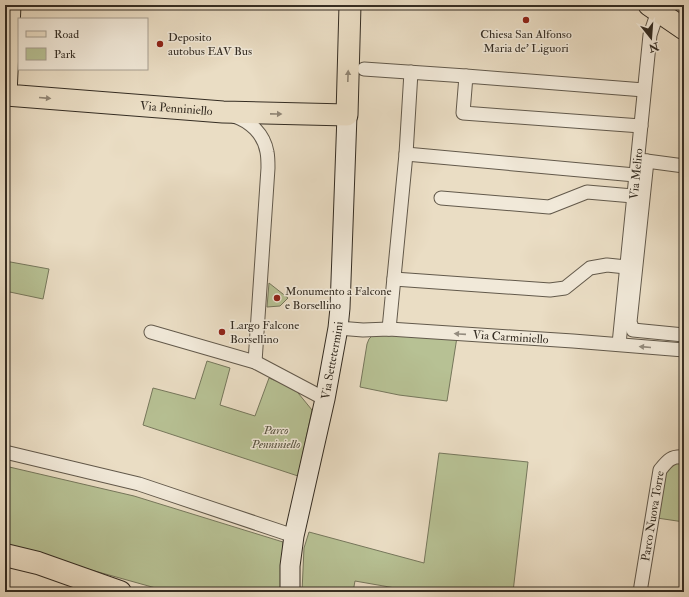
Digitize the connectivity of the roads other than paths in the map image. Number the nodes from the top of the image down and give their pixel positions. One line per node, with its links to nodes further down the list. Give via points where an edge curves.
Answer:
1 (10, 5): 9 (main road, Via Penniniello, one-way to 9, via 6,95)
2 (350, 5): 10 (main road, Via Settetermini, one-way to 2)
3 (656, 7): 4 (main road); 8 (street, Via Melito)
4 (684, 30)
5 (364, 69): 6 (street)
6 (411, 72): 7 (street); 12 (street)
7 (466, 76): 8 (street); 11 (street, via 463,113)
8 (644, 90): 11 (street, Via Melito)
9 (223, 112): 10 (main road, Via Penniniello, one-way to 10); 26 (street, via 245,120 255,128 267,151)
10 (346, 115): 20 (main road, Via Settetermini)
11 (641, 126): 13 (street, Via Melito)
12 (406, 154): 15 (street); 19 (street)
13 (642, 161): 14 (street); 15 (street, Via Melito); 23 (street, via 630,322 633,330)
14 (684, 166)
15 (635, 175): 16 (street, Via Melito)
16 (633, 196): 17 (street, via 587,192 549,207); 18 (street, Via Melito)
17 (441, 198)
18 (626, 268): 19 (street, via 607,265 590,268 565,288 550,290); 24 (street, Via Melito)
19 (394, 279): 21 (street)
20 (338, 328): 21 (street, Via Carminiello); 27 (main road, Via Settetermini)
21 (389, 329): 24 (street, Via Carminiello, one-way to 21)
22 (151, 332): 26 (street)
23 (684, 335)
24 (619, 344): 25 (street, Via Carminiello, one-way to 24)
25 (684, 350)
26 (255, 362): 27 (street)
27 (325, 399): 30 (main road, Via Settetermini)
28 (5, 452): 30 (street, via 139,484)
29 (684, 457): 36 (street, Parco Nuova Torre, via 668,459 660,470)
30 (294, 536): 35 (main road, Via Settetermini)
31 (5, 555): 34 (highway)
32 (5, 568): 33 (highway)
33 (95, 592)
34 (120, 592)
35 (290, 592)
36 (640, 592)

